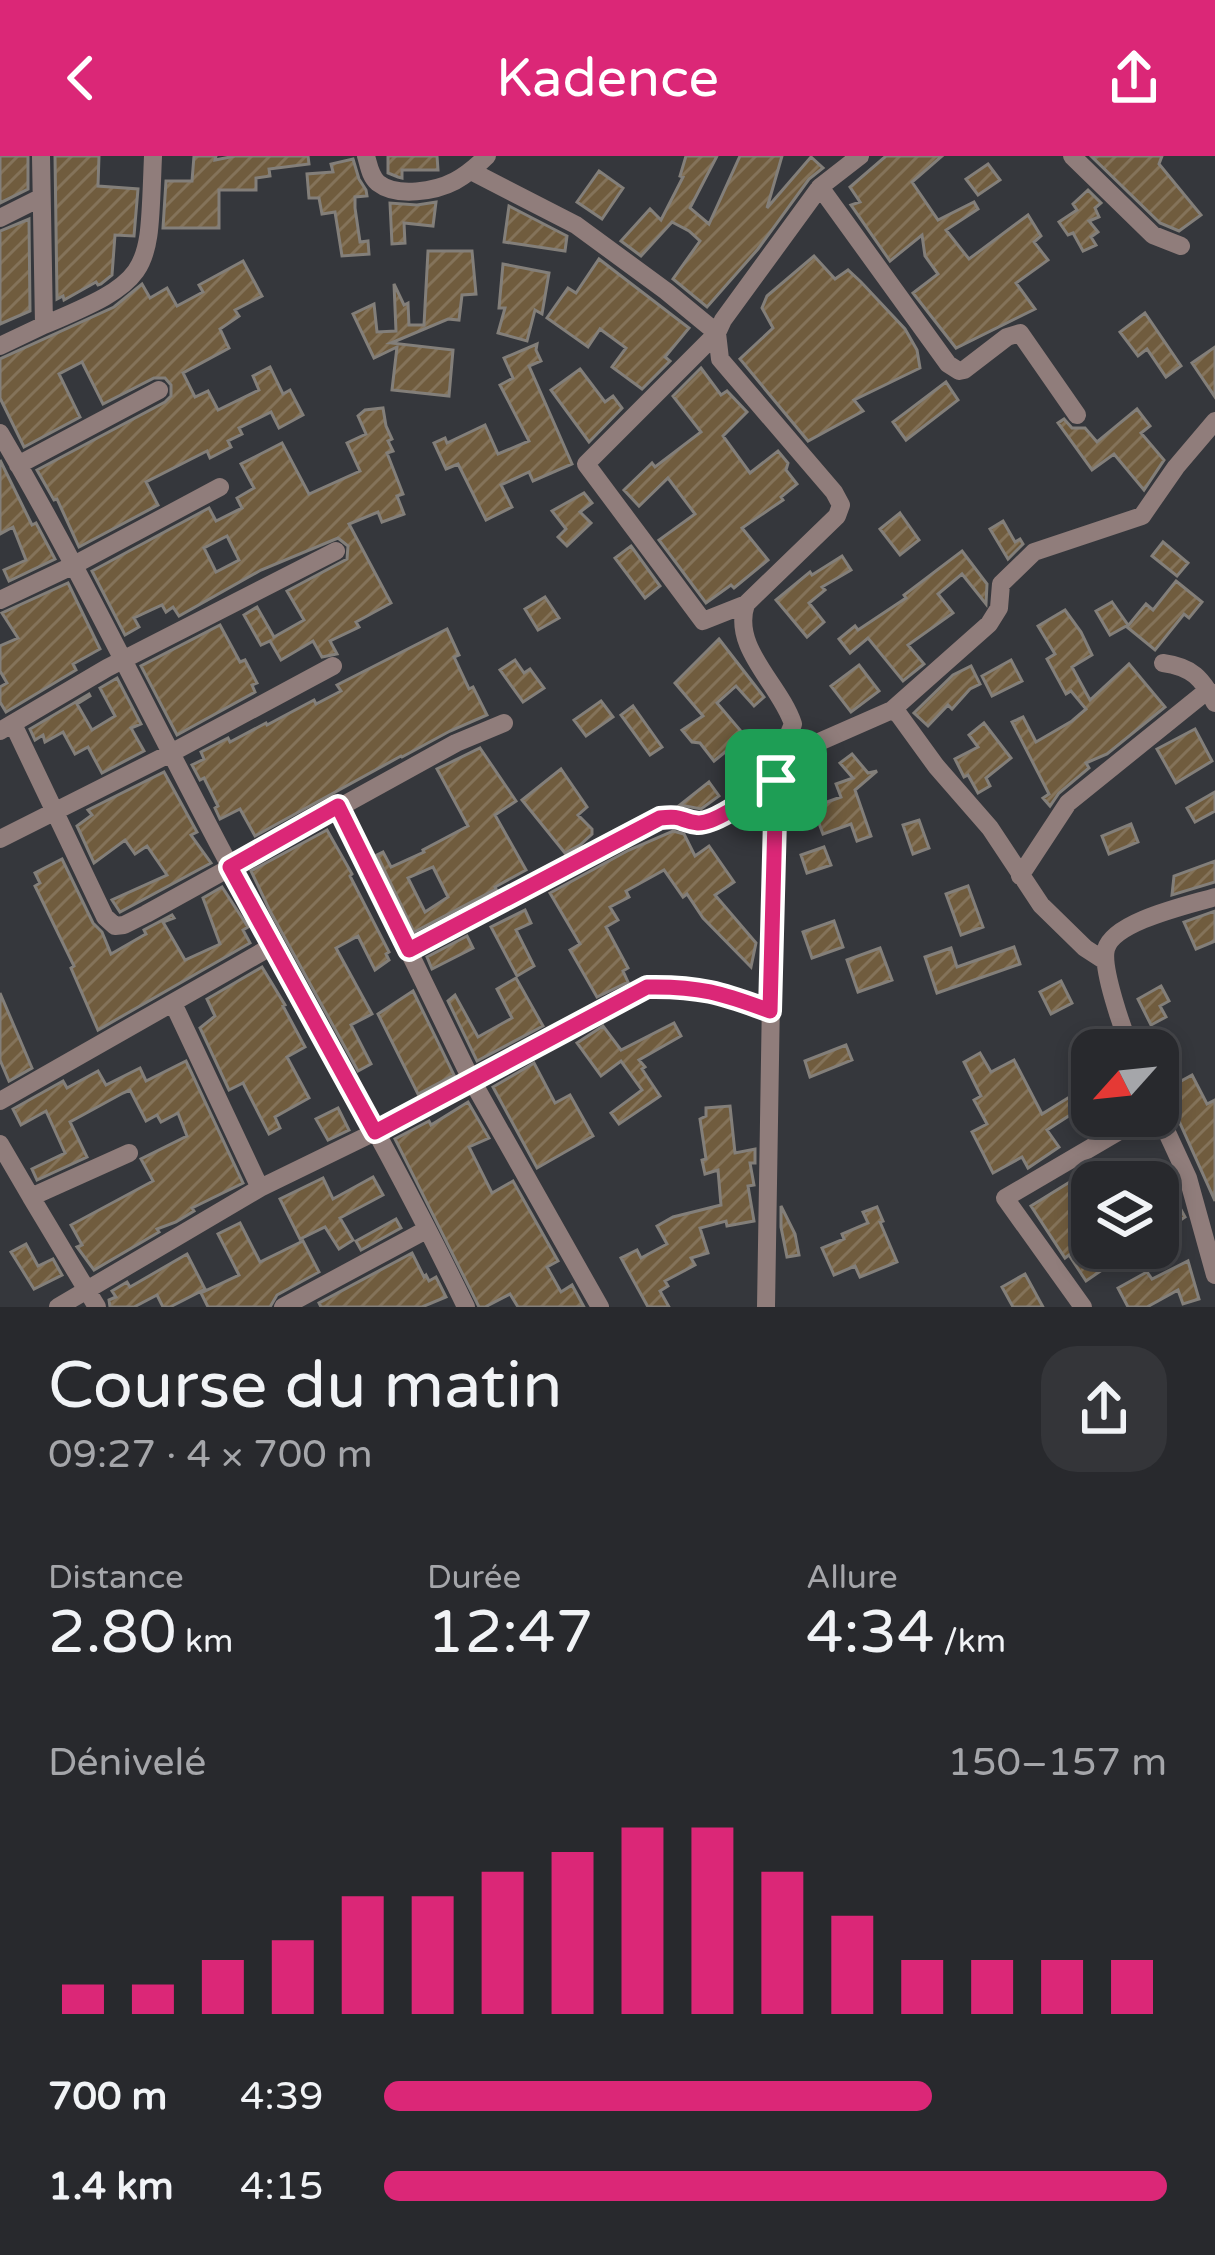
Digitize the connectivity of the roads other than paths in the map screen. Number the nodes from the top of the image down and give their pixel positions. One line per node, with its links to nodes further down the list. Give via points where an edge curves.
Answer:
1 (41, 156): 9 (street)
2 (153, 156): 12 (street, via 139,272 106,298)
3 (367, 156): 7 (street, via 370,172 394,190 449,184)
4 (487, 156): 7 (street)
5 (860, 156): 8 (street)
6 (1072, 156): 11 (street, via 1153,236)
7 (471, 171): 13 (street, via 576,225)
8 (820, 187): 13 (street); 16 (street, via 952,368 964,370 1020,333)
9 (40, 198): 10 (street); 12 (street)
10 (0, 218)
11 (1181, 246)
12 (44, 325): 14 (street)
13 (717, 333): 24 (street, via 720,358 841,505); 24 (street, via 586,464 703,621)
14 (0, 346)
15 (159, 390): 19 (street)
16 (1077, 415)
17 (1215, 421): 29 (street, via 1142,516 1034,552 1001,584 989,624)
18 (0, 433): 19 (street)
19 (10, 459): 22 (street)
20 (220, 488): 22 (street)
21 (336, 551): 25 (street)
22 (74, 565): 23 (street); 25 (street)
23 (0, 600)
24 (746, 604): 33 (street, via 744,638 793,724)
25 (122, 659): 31 (street); 32 (street)
26 (1163, 663): 28 (street, via 1196,672)
27 (332, 666): 32 (street)
28 (1211, 696): 39 (street, via 1068,803)
29 (892, 710): 33 (street); 39 (street)
30 (505, 722): 35 (street)
31 (7, 727): 36 (street)
32 (171, 753): 36 (street); 38 (street)
33 (778, 760): 34 (street)
34 (776, 780): 42 (street, via 710,821 660,818); 45 (street)
35 (338, 806): 38 (street); 42 (street)
36 (54, 811): 37 (street); 38 (street, via 115,926)
37 (0, 838)
38 (230, 867): 41 (street)
39 (1020, 876): 43 (street)
40 (1215, 898): 43 (street, via 1114,935)
41 (274, 945): 44 (street); 49 (street)
42 (409, 950): 47 (street)
43 (1105, 961): 46 (street)
44 (173, 1003): 48 (street); 54 (street)
45 (770, 1011): 47 (street, via 687,986 647,987); 63 (street)
46 (1124, 1029)
47 (471, 1079): 49 (street); 62 (street)
48 (0, 1101)
49 (375, 1132): 54 (street); 56 (street)
50 (1109, 1137): 64 (street, via 1005,1198)
51 (1169, 1137): 57 (street)
52 (0, 1144): 55 (street)
53 (129, 1153): 55 (street)
54 (260, 1188): 58 (street)
55 (31, 1197): 58 (street)
56 (426, 1230): 60 (street); 61 (street)
57 (1215, 1276)
58 (92, 1299): 59 (street)
59 (58, 1307)
60 (283, 1307)
61 (466, 1307)
62 (600, 1307)
63 (766, 1307)
64 (1083, 1307)

